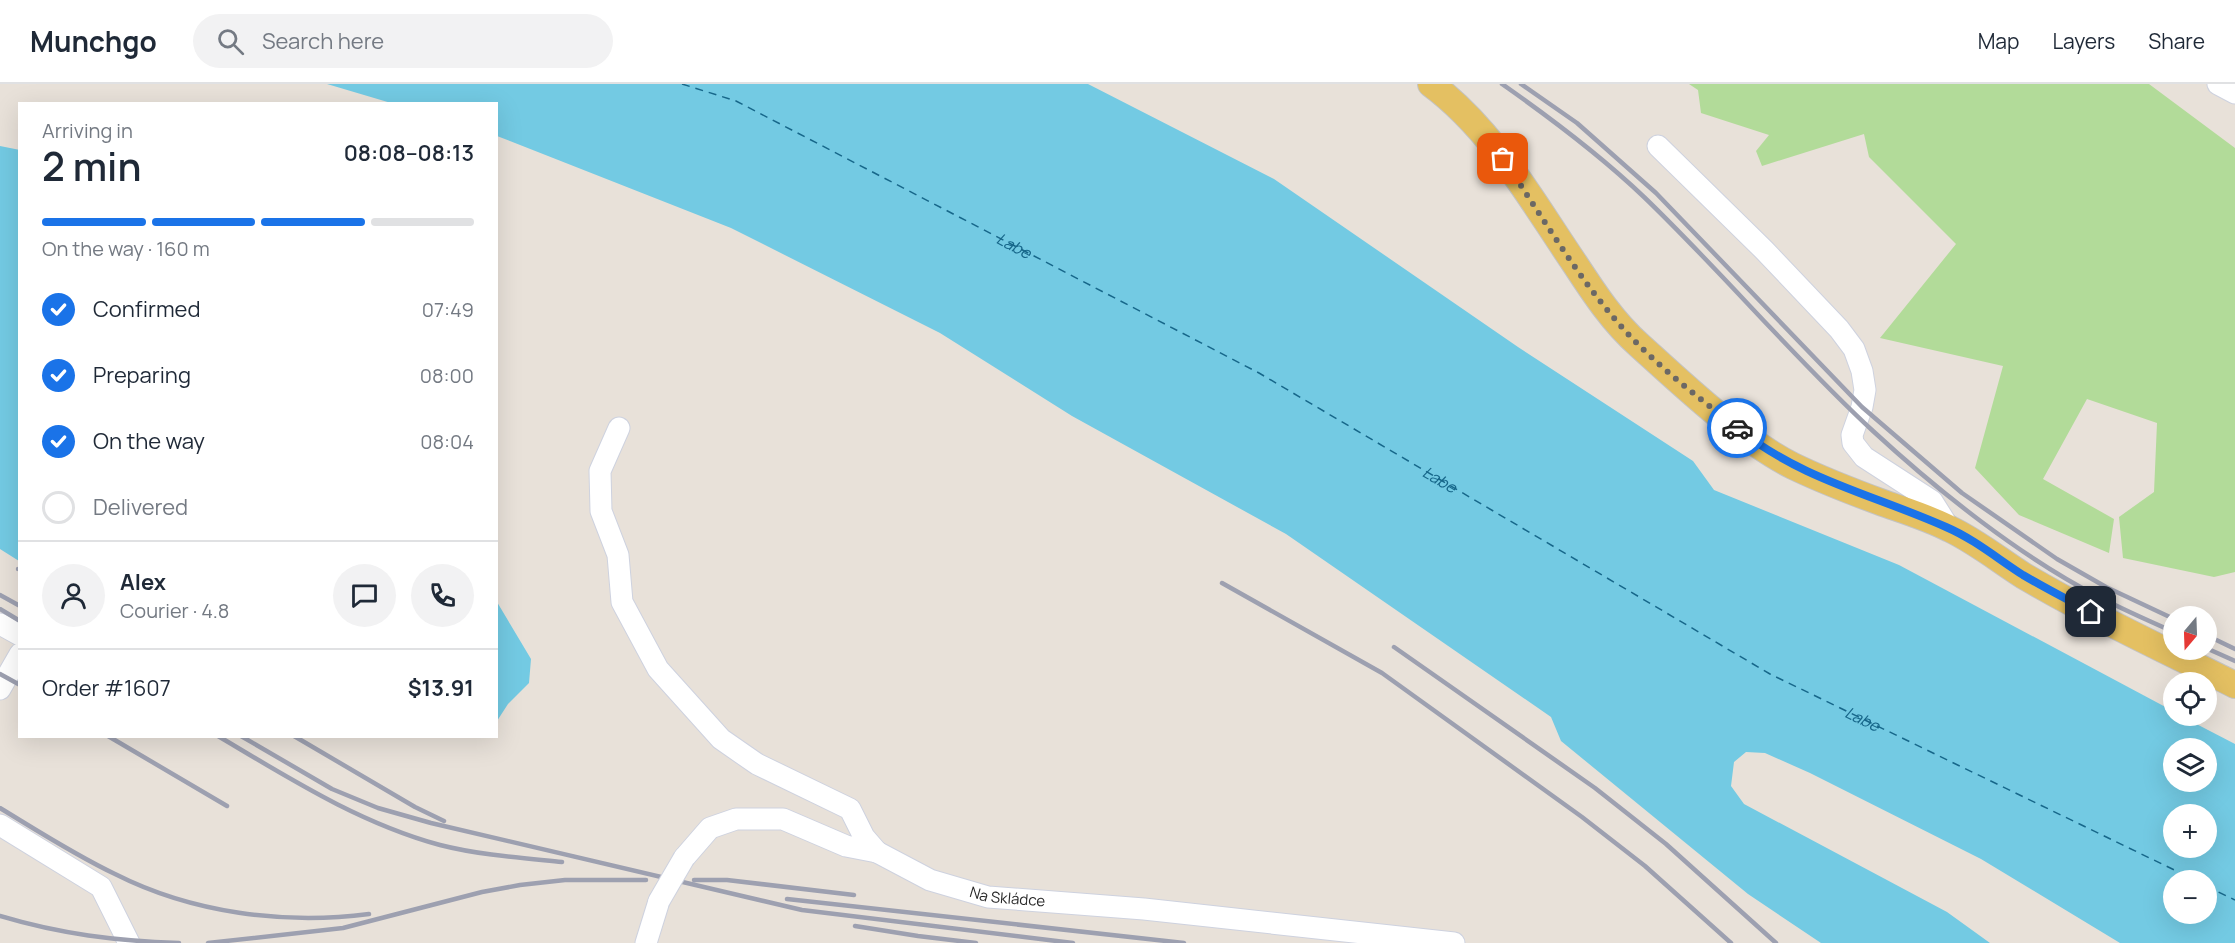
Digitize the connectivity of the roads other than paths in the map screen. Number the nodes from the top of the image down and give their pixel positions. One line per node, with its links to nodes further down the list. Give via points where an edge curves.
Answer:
1 (1431, 84): 6 (main road, via 1492,143 1598,299 1636,343 1671,374 1753,441 1790,464)
2 (2218, 84): 3 (street)
3 (2235, 93)
4 (1658, 146): 6 (street, via 1839,329 1854,349 1865,390 1853,443 1864,457 1932,501)
5 (619, 428): 13 (street, via 600,471 601,511 618,555 622,602 658,669 721,739 757,764 849,810)
6 (1949, 528): 10 (main road, via 2063,597)
7 (0, 624): 8 (street)
8 (18, 634)
9 (18, 657): 11 (street)
10 (2235, 685)
11 (0, 688)
12 (0, 825): 14 (street, via 101,887)
13 (877, 852): 15 (street, Na Skládce, bridge, via 846,846 783,819 736,819 710,828 684,858 658,901); 16 (street, Na Skládce, via 930,880 988,897 1144,909)
14 (129, 943)
15 (646, 943)
16 (1454, 943)

